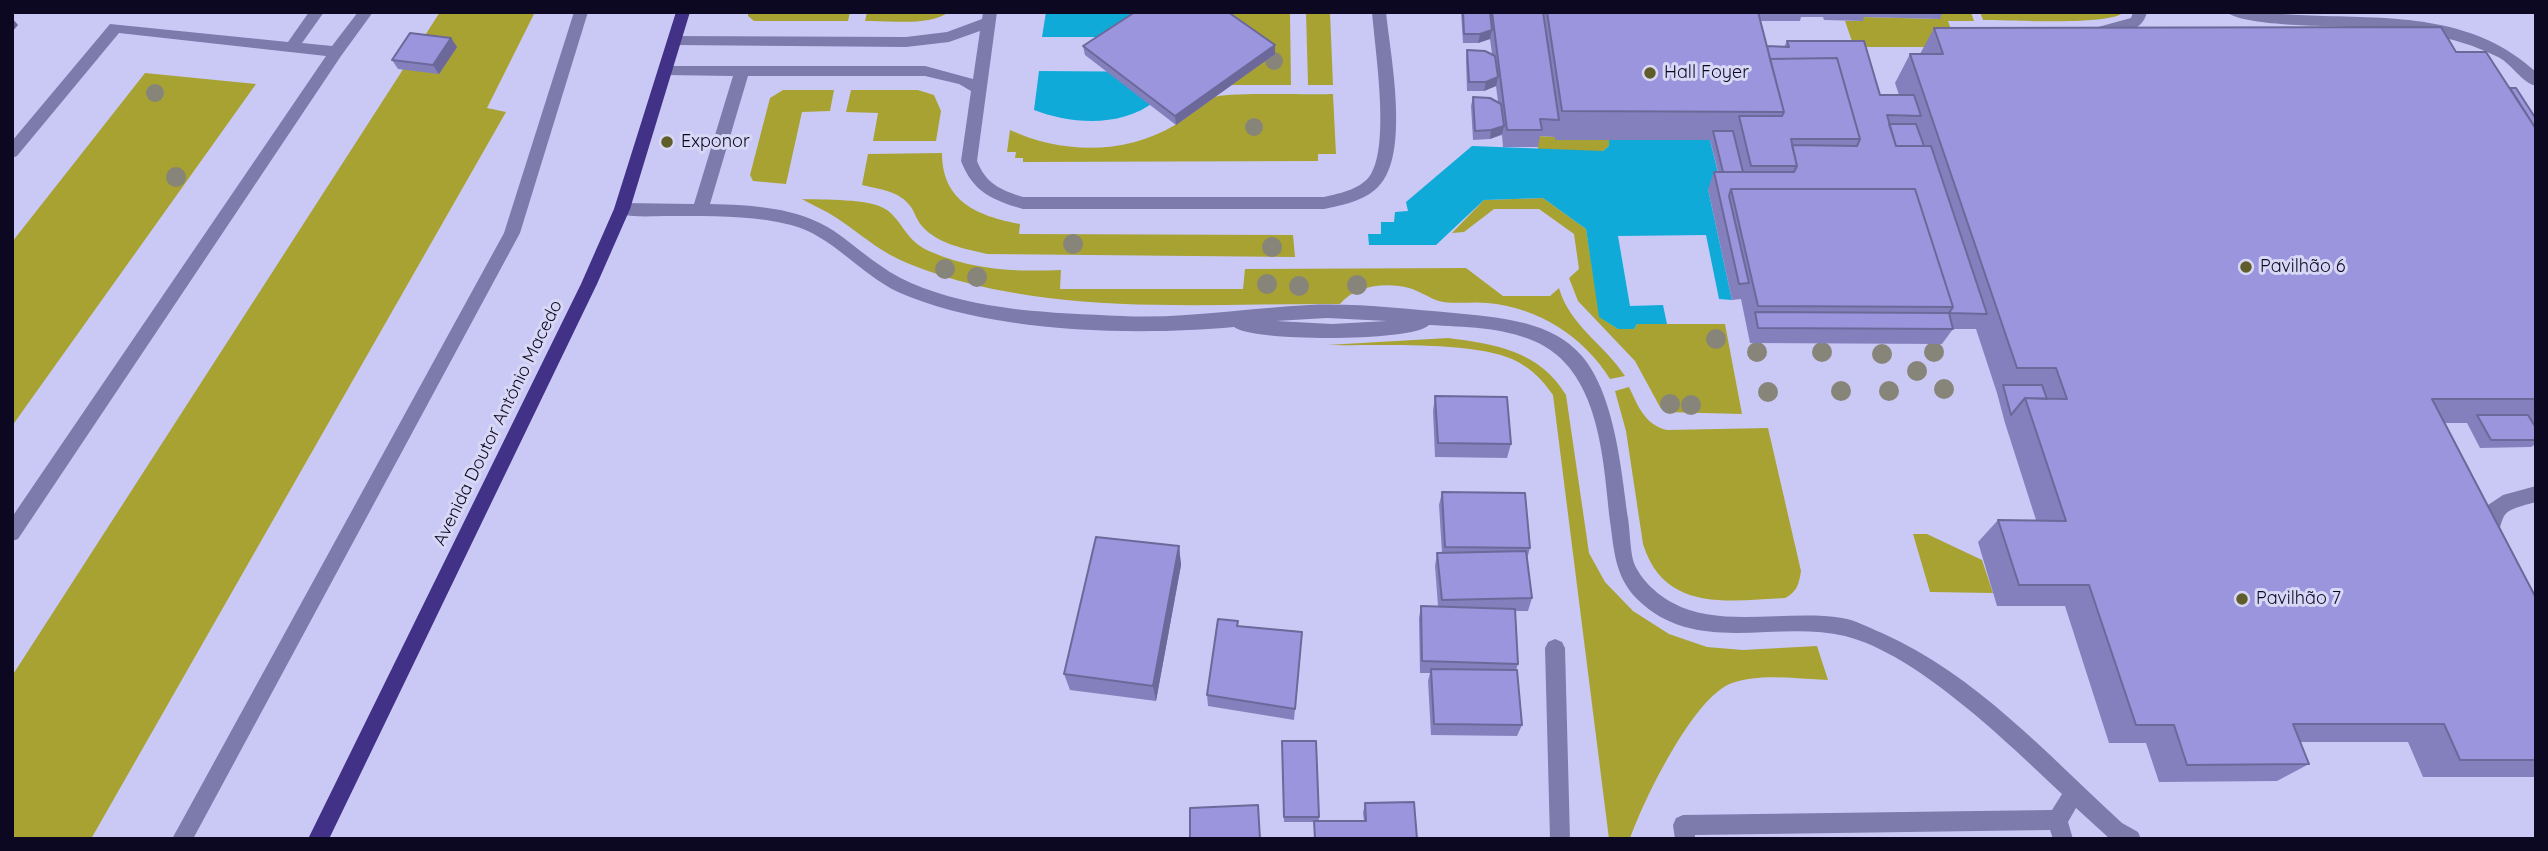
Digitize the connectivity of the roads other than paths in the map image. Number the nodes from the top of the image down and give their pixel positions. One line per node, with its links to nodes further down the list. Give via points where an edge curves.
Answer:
1 (317, 12): 11 (street)
2 (366, 12): 12 (street)
3 (581, 12): 26 (street, via 512,233)
4 (683, 12): 10 (main road, Avenida Doutor António Macedo)
5 (1379, 12): 16 (street, via 1385,160 1377,178 1365,189 1335,201 1023,203 991,194 975,179 970,162)
6 (2140, 12): 9 (street, via 2138,21 2130,26)
7 (2234, 12): 15 (street, via 2269,18 2404,19 2452,26 2511,55)
8 (989, 17): 10 (street, via 949,37 906,42); 16 (street)
9 (2082, 32)
10 (676, 40): 13 (main road, Avenida Doutor António Macedo)
11 (292, 47): 12 (street); 17 (street, via 115,28)
12 (336, 52): 21 (street)
13 (666, 70): 14 (street); 18 (main road, Avenida Doutor António Macedo)
14 (742, 70): 16 (street, via 925,71); 19 (street)
15 (2536, 81)
16 (979, 89)
17 (12, 152)
18 (622, 209): 19 (street); 27 (main road, Avenida Doutor António Macedo)
19 (699, 212): 24 (street, via 759,214 808,224 883,277 953,303 1013,314 1086,321 1221,321 1275,329 1346,331 1443,319 1520,328 1570,354 1586,372 1602,419 1625,566 1653,603 1705,624 1849,628 1917,662 1976,702)
20 (2536, 494): 22 (street, via 2494,511 2487,539)
21 (12, 533)
22 (2493, 559)
23 (1555, 648): 28 (street)
24 (2074, 793): 25 (street); 30 (street)
25 (2060, 829): 29 (street, via 1683,825)
26 (182, 839)
27 (318, 839)
28 (1560, 839)
29 (1685, 839)
30 (2131, 839)

